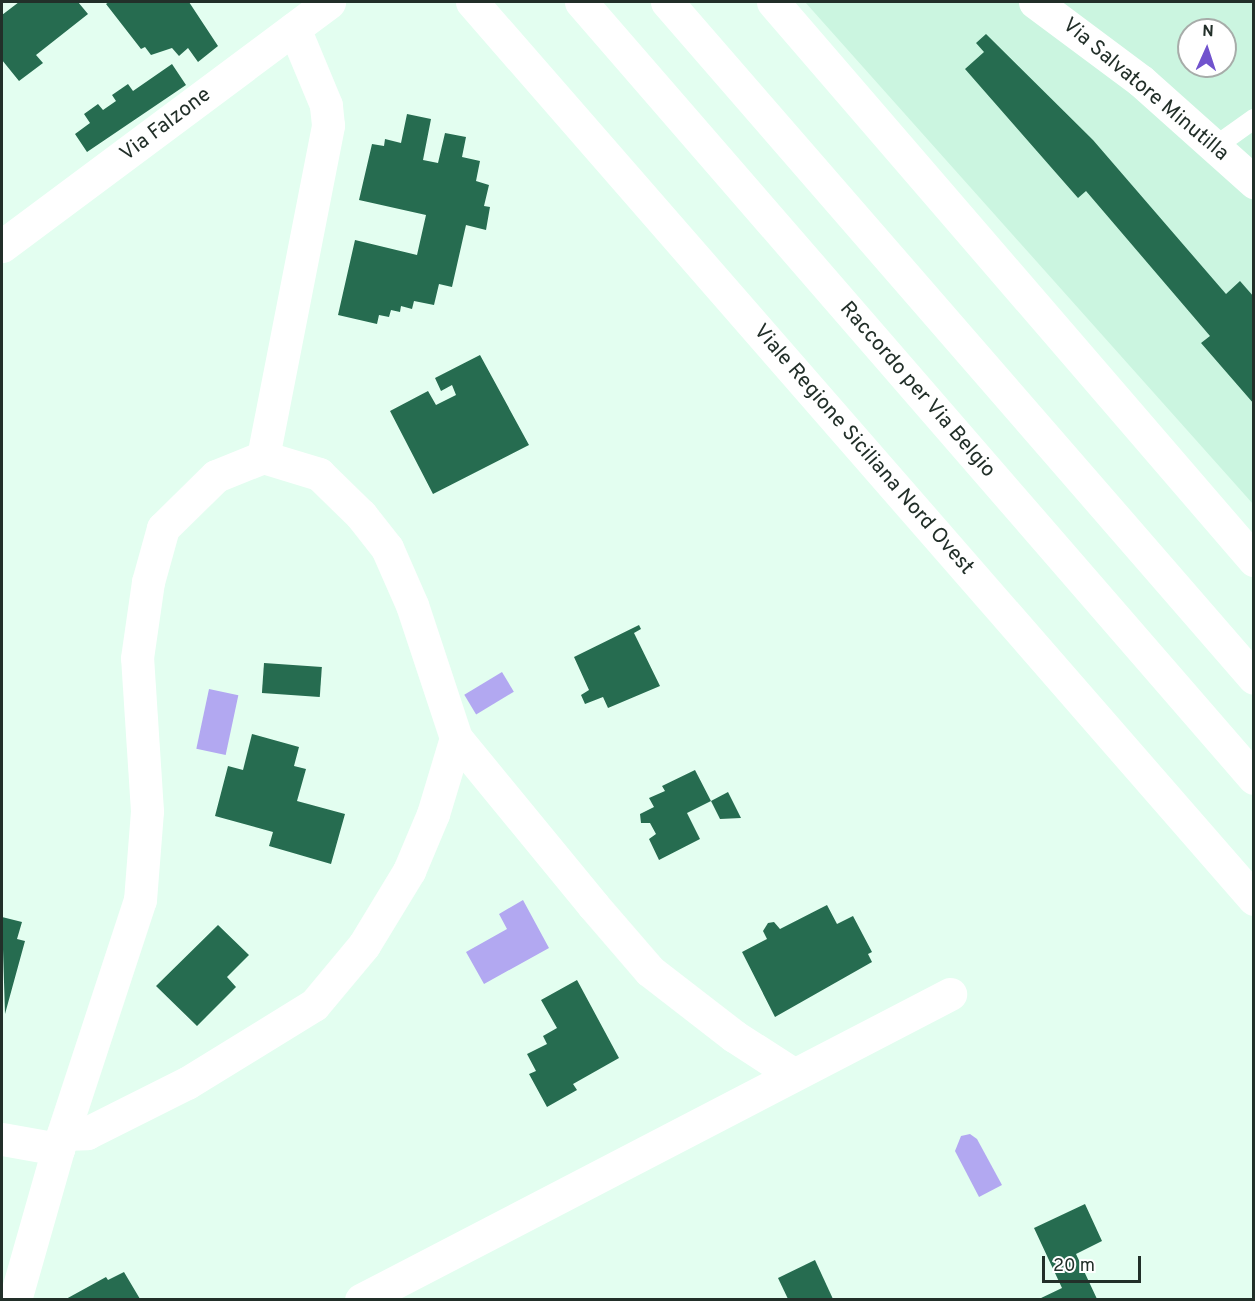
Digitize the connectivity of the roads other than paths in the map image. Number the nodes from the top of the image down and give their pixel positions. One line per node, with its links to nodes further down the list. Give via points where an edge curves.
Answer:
1 (328, 2): 7 (main road, Via Falzone)
2 (472, 2): 17 (main road, Viale Regione Siciliana Nord Ovest)
3 (581, 2): 16 (main road, Raccordo per Via Belgio)
4 (667, 2): 14 (main road)
5 (773, 2): 13 (main road)
6 (1035, 2): 9 (main road, Via Salvatore Minutilla, via 1140,81)
7 (294, 28): 11 (main road, Via Falzone); 12 (main road, via 326,105 328,125)
8 (1254, 119): 9 (lane)
9 (1216, 146): 10 (main road, Via Salvatore Minutilla)
10 (1254, 182)
11 (2, 246)
12 (263, 457): 15 (main road, via 319,474 361,515 387,548 412,605); 21 (main road, via 216,476 163,528 147,582 137,658 147,811 140,900)
13 (1254, 560)
14 (1254, 678)
15 (456, 738): 19 (main road, via 520,820 650,971 734,1036); 21 (main road, via 433,814 409,871 364,945 314,1005 187,1083 87,1133)
16 (1254, 778)
17 (1254, 899)
18 (950, 994): 19 (main road)
19 (793, 1074): 23 (main road)
20 (2, 1138): 21 (main road)
21 (60, 1142): 22 (main road)
22 (15, 1299)
23 (361, 1299)

